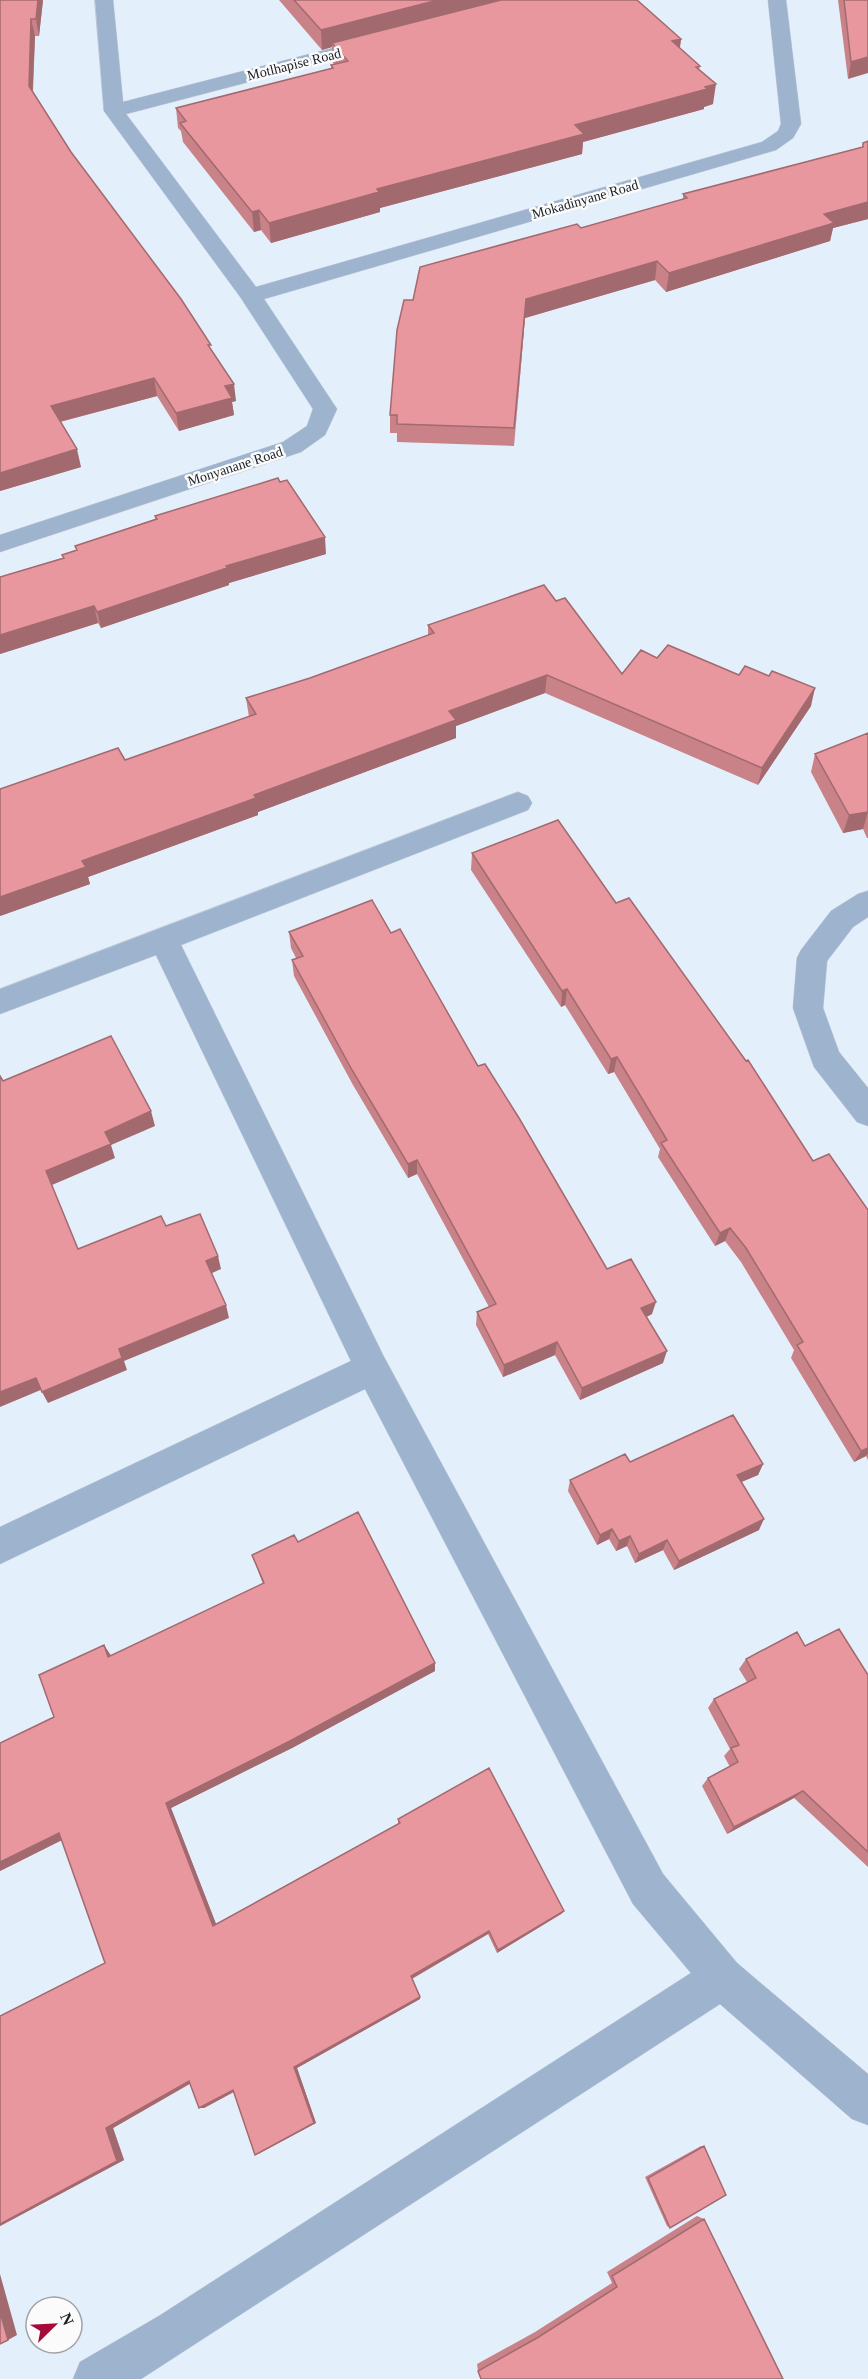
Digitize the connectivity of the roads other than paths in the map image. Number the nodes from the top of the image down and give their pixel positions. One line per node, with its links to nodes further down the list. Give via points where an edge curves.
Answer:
1 (104, 0): 4 (street)
2 (777, 0): 5 (street, Mokadinyane Road, via 791,124 786,134 769,146)
3 (397, 38): 4 (street, Motlhapise Road)
4 (114, 111): 5 (street)
5 (251, 296): 6 (street, Monyanane Road, via 325,409 317,430 292,447)
6 (0, 544)
7 (518, 803): 9 (street)
8 (868, 902): 11 (street, via 842,919 812,958 808,1008 825,1058)
9 (164, 938): 10 (street); 12 (street)
10 (0, 1002)
11 (868, 1112)
12 (372, 1368): 13 (street); 14 (street, via 648,1889)
13 (0, 1546)
14 (722, 1978): 15 (street); 16 (street)
15 (868, 2103)
16 (97, 2379)

